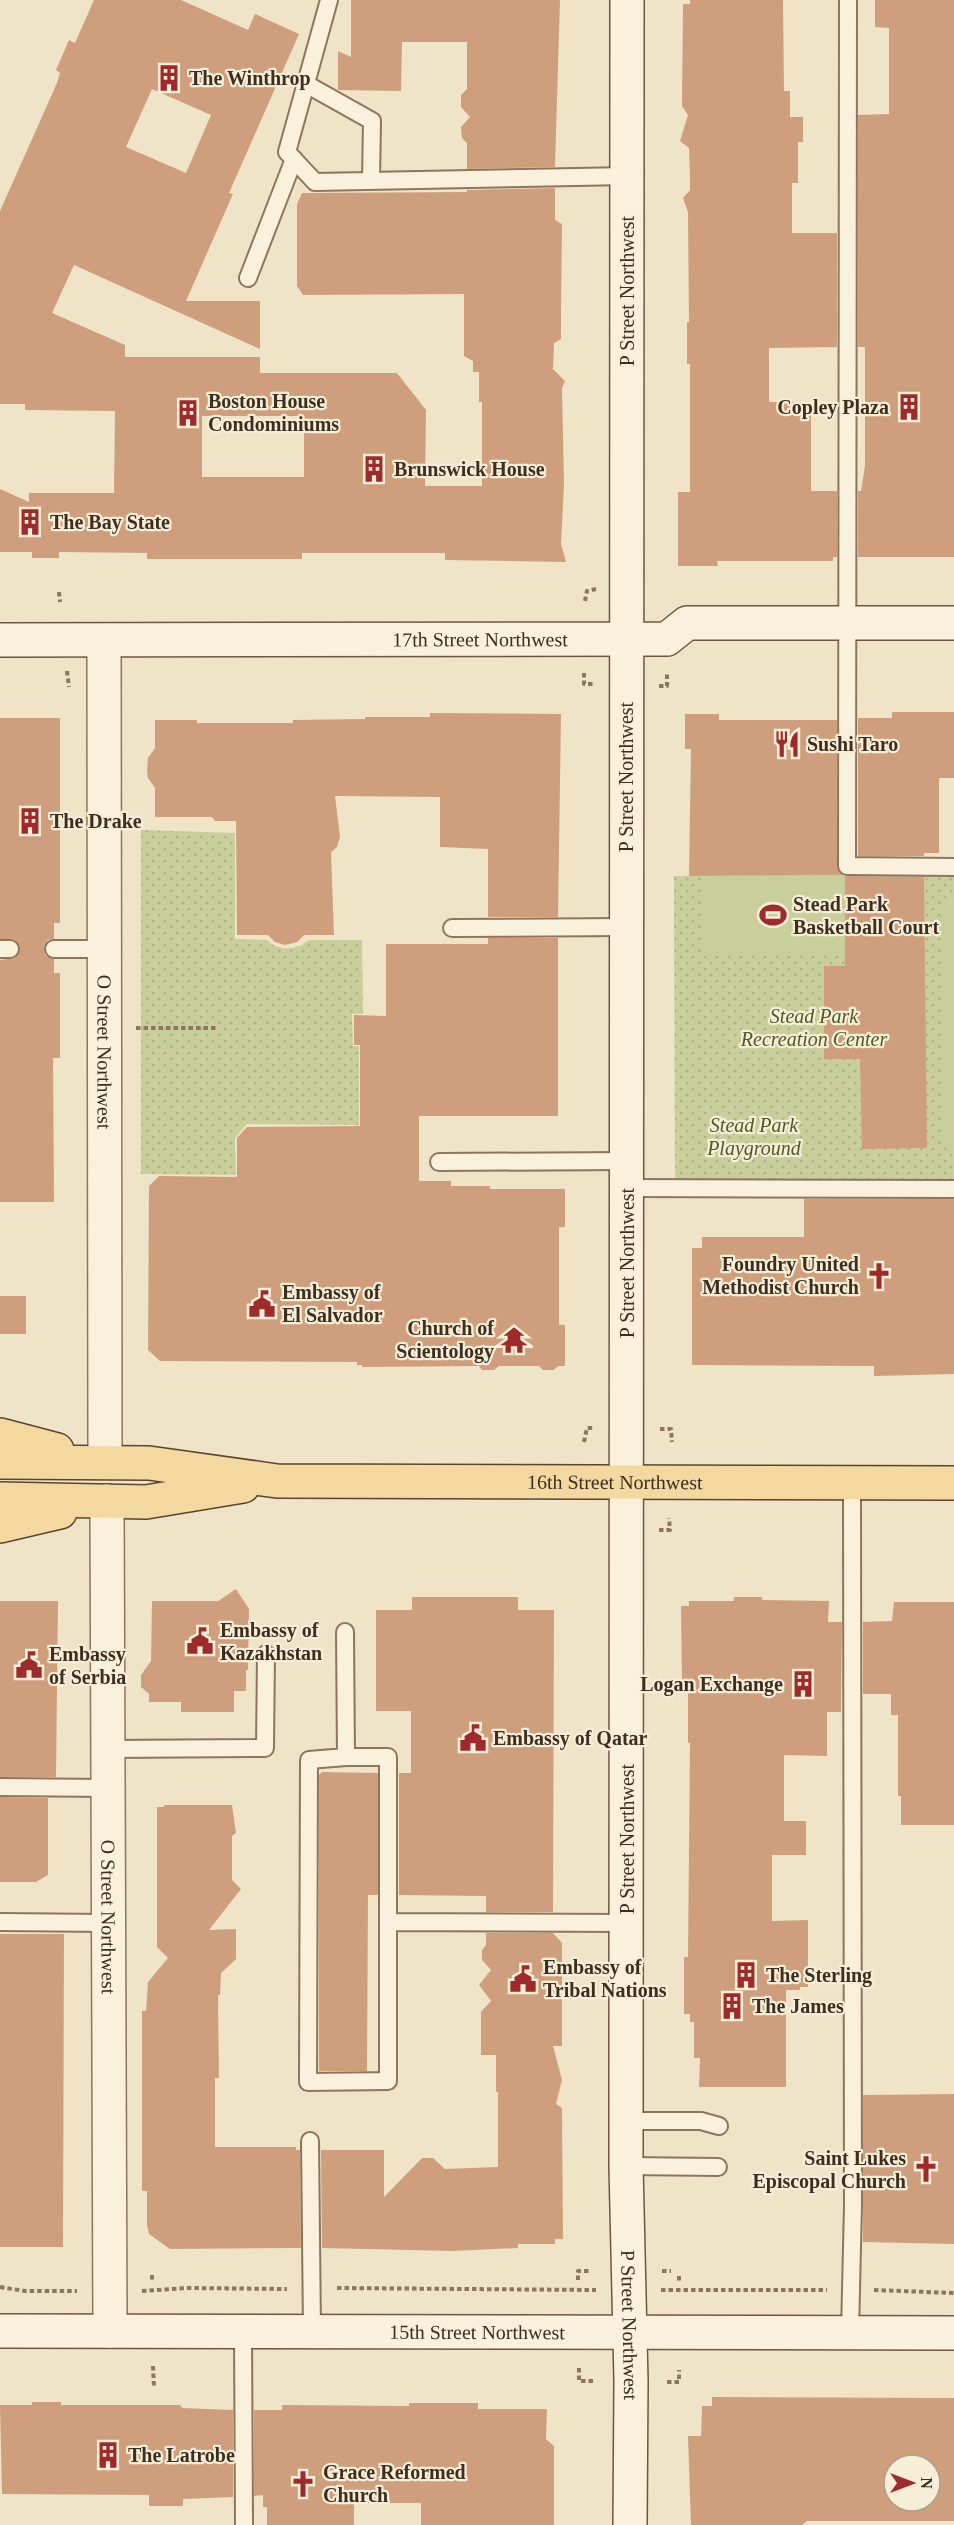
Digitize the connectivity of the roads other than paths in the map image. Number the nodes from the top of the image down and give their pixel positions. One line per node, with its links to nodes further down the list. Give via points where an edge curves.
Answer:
1 (329, 0): 4 (lane)
2 (627, 0): 6 (main road, P Street Northwest)
3 (848, 0): 9 (lane)
4 (306, 84): 5 (lane, via 287,152); 7 (lane, via 372,121)
5 (294, 159): 7 (lane, via 315,182); 8 (lane)
6 (628, 176): 7 (lane); 11 (main road, P Street Northwest)
7 (371, 181)
8 (248, 278)
9 (848, 622): 10 (main road, 17th Street Northwest); 11 (main road, 17th Street Northwest, via 687,623 667,639); 14 (lane, via 847,866)
10 (954, 623)
11 (626, 638): 13 (main road, 17th Street Northwest); 15 (main road, P Street Northwest)
12 (0, 640): 13 (main road, 17th Street Northwest)
13 (104, 641): 18 (main road, O Street Northwest)
14 (954, 867)
15 (626, 927): 16 (lane); 20 (main road, P Street Northwest)
16 (452, 928)
17 (54, 949): 18 (lane)
18 (105, 949): 24 (main road, O Street Northwest)
19 (438, 1161): 20 (lane)
20 (627, 1174): 21 (lane); 26 (main road, P Street Northwest)
21 (954, 1189)
22 (0, 1435): 24 (main road, 16th Street Northwest)
23 (0, 1462): 24 (main road, 16th Street Northwest)
24 (105, 1462): 25 (main road, 16th Street Northwest, via 149,1463)
25 (278, 1481): 26 (main road, 16th Street Northwest); 30 (main road, 16th Street Northwest, via 146,1502)
26 (627, 1482): 27 (main road, 16th Street Northwest); 41 (main road, P Street Northwest)
27 (852, 1482): 28 (main road, 16th Street Northwest); 52 (lane, via 854,2205)
28 (954, 1483)
29 (0, 1499): 30 (main road, 16th Street Northwest)
30 (106, 1501): 31 (main road, 16th Street Northwest); 34 (main road, O Street Northwest)
31 (0, 1526)
32 (345, 1632): 35 (lane)
33 (267, 1654): 34 (lane, via 265,1748)
34 (107, 1749): 37 (main road, O Street Northwest)
35 (346, 1757): 39 (lane, via 388,1757); 39 (lane, via 309,1760 308,2082 388,2081)
36 (0, 1787): 37 (lane)
37 (108, 1788): 40 (main road, O Street Northwest)
38 (0, 1922): 40 (lane)
39 (388, 1922): 41 (lane)
40 (108, 1923): 48 (main road, O Street Northwest)
41 (626, 1923): 42 (main road, P Street Northwest)
42 (626, 2121): 43 (lane, via 701,2121); 45 (main road, P Street Northwest)
43 (719, 2126)
44 (310, 2141): 50 (lane)
45 (626, 2166): 46 (lane); 51 (main road, P Street Northwest)
46 (718, 2167)
47 (0, 2331): 48 (main road, 15th Street Northwest)
48 (110, 2331): 49 (main road, 15th Street Northwest)
49 (243, 2331): 50 (main road, 15th Street Northwest); 54 (lane)
50 (312, 2331): 51 (main road, 15th Street Northwest)
51 (629, 2332): 52 (main road, 15th Street Northwest); 55 (main road, P Street Northwest)
52 (850, 2332): 53 (main road, 15th Street Northwest)
53 (954, 2333)
54 (244, 2525)
55 (630, 2525)

